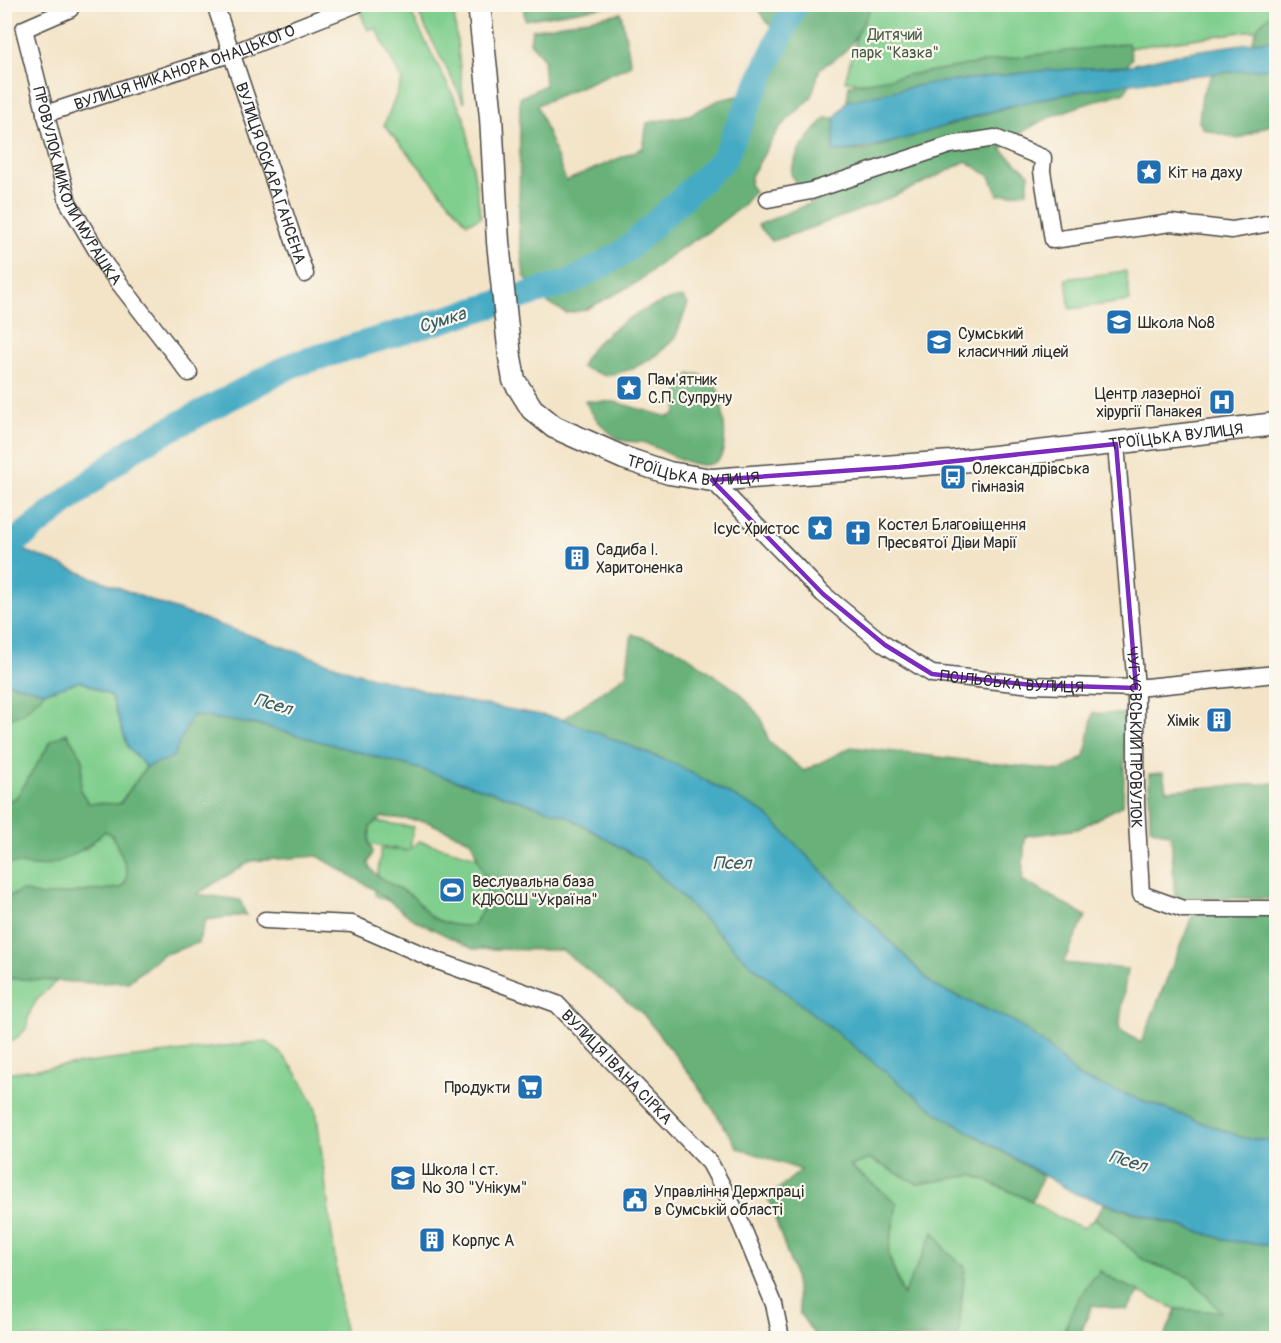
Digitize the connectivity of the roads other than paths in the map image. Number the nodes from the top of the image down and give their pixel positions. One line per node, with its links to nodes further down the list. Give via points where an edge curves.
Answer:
1 (69, 4): 6 (street, ПРОВУЛОК МИКОЛИ МУРАШКА, via 70,9 24,29)
2 (215, 4): 5 (street, ВУЛИЦЯ ОСКАРА ГАНСЕНА)
3 (357, 4): 5 (street, ВУЛИЦЯ НИКАНОРА ОНАЦЬКОГО)
4 (479, 4): 13 (main road, ТРОЇЦЬКА ВУЛИЦЯ, via 498,242 514,380 532,409 554,427 624,458 669,473)
5 (230, 54): 6 (street, ВУЛИЦЯ НИКАНОРА ОНАЦЬКОГО); 9 (street, ВУЛИЦЯ ОСКАРА ГАНСЕНА)
6 (45, 114): 10 (street, ПРОВУЛОК МИКОЛИ МУРАШКА, via 68,202 106,266)
7 (768, 199): 8 (street, via 811,191 950,145 995,138 1043,158 1053,240 1171,223 1232,230)
8 (1276, 222)
9 (305, 274)
10 (189, 373)
11 (1276, 424): 12 (main road, ТРОЇЦЬКА ВУЛИЦЯ)
12 (1116, 444): 13 (main road, ТРОЇЦЬКА ВУЛИЦЯ, via 898,467); 15 (street, ЧУГУЄВСЬКИЙ ПРОВУЛОК)
13 (712, 480): 15 (street, ПСІЛЬСЬКА ВУЛИЦЯ, via 823,594 885,645 932,674 1032,686)
14 (1276, 674): 15 (street, ПСІЛЬСЬКА ВУЛИЦЯ)
15 (1136, 688): 16 (street, ЧУГУЄВСЬКИЙ ПРОВУЛОК, via 1136,813 1141,894 1184,909)
16 (1276, 909)
17 (265, 920): 18 (street, ВУЛИЦЯ ІВАНА СІРКА, via 352,924 435,960 557,1004 710,1163 736,1212 774,1304)
18 (782, 1338)

